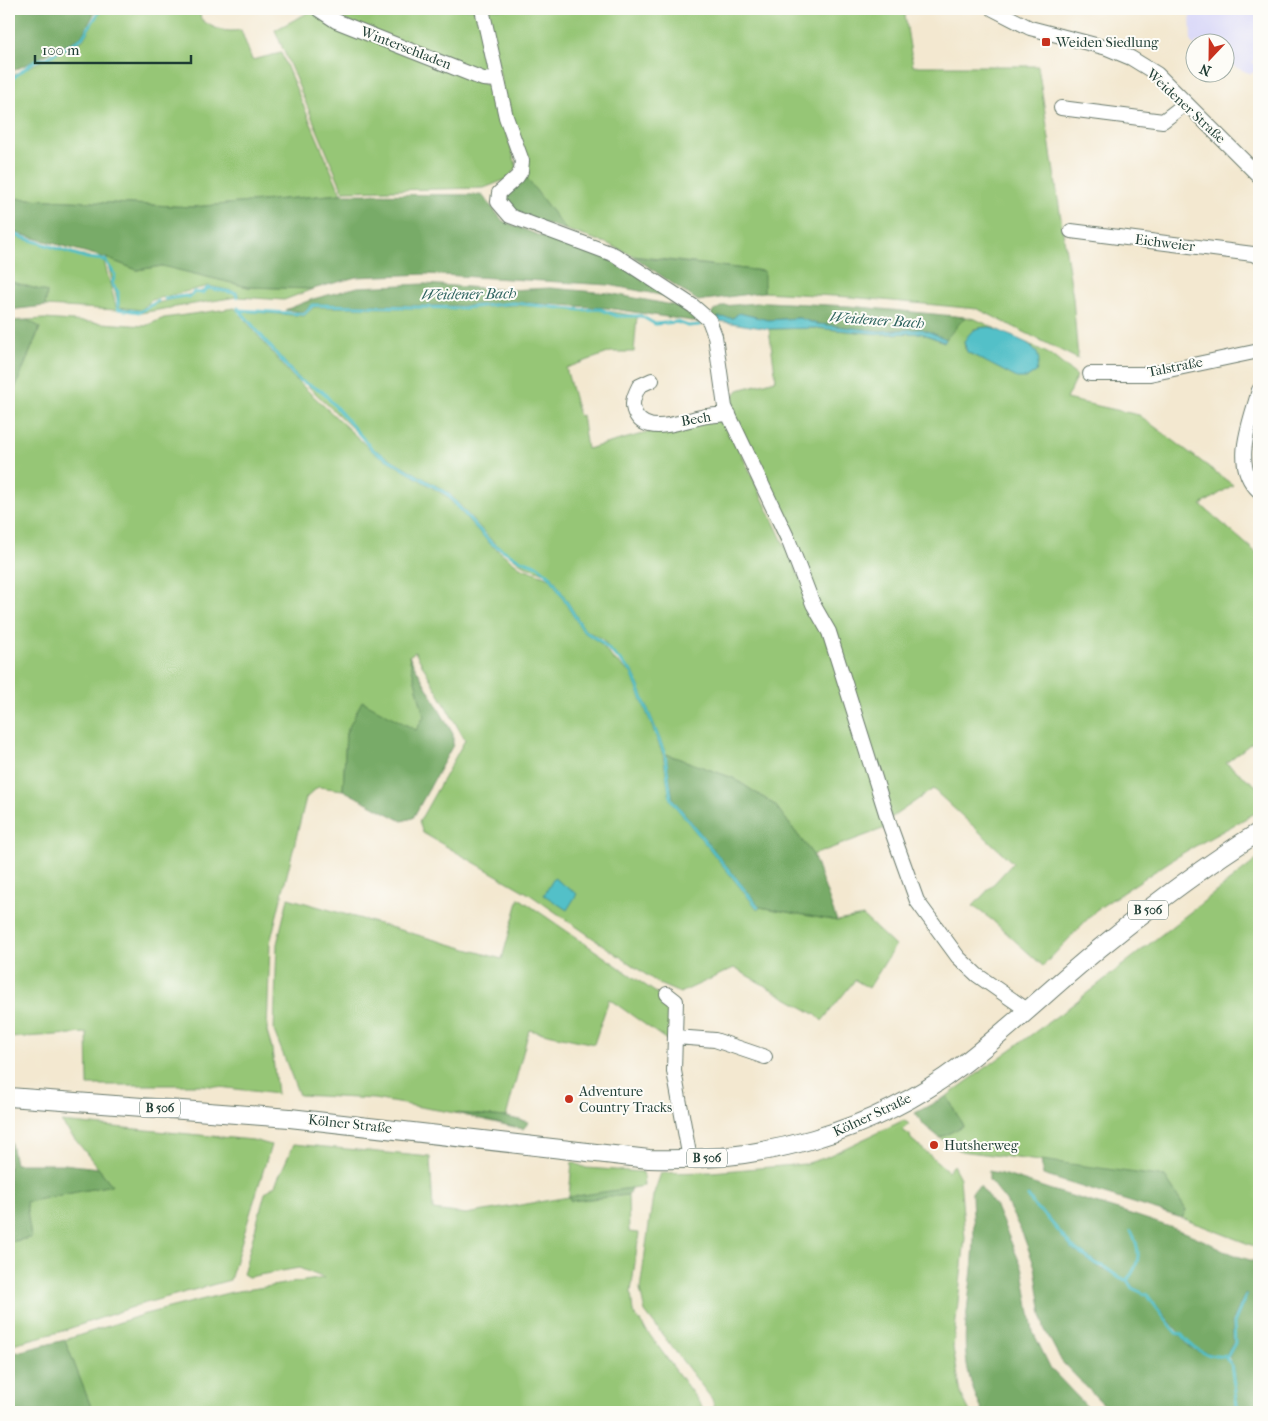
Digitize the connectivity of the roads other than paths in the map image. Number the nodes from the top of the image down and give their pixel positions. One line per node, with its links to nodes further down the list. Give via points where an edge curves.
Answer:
1 (318, 9): 4 (street, Winterschladen, via 336,21 483,79)
2 (482, 9): 4 (street)
3 (994, 9): 5 (street, Weidener Straße, via 1030,28 1108,48 1131,58 1157,74)
4 (497, 80): 14 (street, Bech, via 522,161 521,171 499,193 498,202 505,212 526,224 615,255 702,312 715,336 721,390)
5 (1185, 104): 6 (street, via 1163,121); 7 (street, Weidener Straße)
6 (1061, 108)
7 (1259, 176)
8 (1071, 231): 9 (street, Eichweier)
9 (1259, 257)
10 (1259, 351): 11 (street, Talstraße, via 1150,374)
11 (1090, 374)
12 (652, 380): 14 (street, Bech, via 639,386 633,399 635,412 645,423 659,426)
13 (1259, 390): 15 (street, via 1244,451 1244,467)
14 (729, 414): 18 (street, via 788,538 813,604 829,632 917,901 952,950 977,975)
15 (1259, 491)
16 (1259, 832): 18 (main road, Kölner Straße / B 506, via 1174,889)
17 (667, 994): 19 (street, via 676,1001)
18 (1027, 1010): 22 (main road, Kölner Straße / B 506, via 960,1067 904,1102 864,1121 805,1143 746,1154)
19 (676, 1037): 20 (street, via 715,1040); 22 (street, via 674,1071)
20 (765, 1057)
21 (9, 1097): 22 (main road, Kölner Straße / B 506, via 290,1118 649,1159)
22 (690, 1159)

